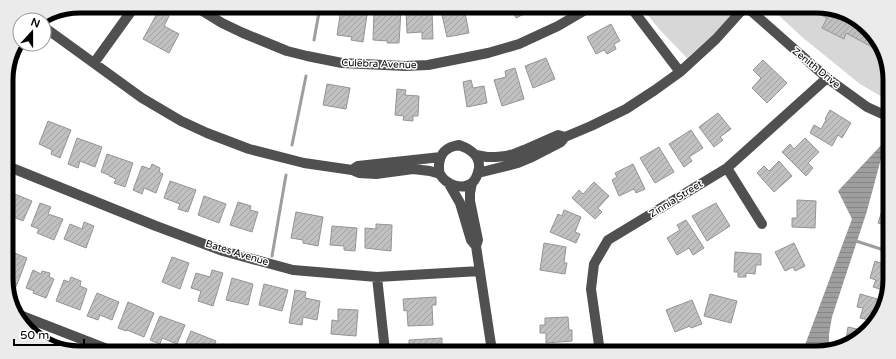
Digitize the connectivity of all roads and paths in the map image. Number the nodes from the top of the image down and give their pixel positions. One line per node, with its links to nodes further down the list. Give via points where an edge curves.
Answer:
1 (130, 13): 8 (street)
2 (206, 13): 3 (street, Culebra Avenue, via 243,33 294,52 342,63 405,66 428,65 519,44)
3 (580, 13)
4 (635, 13): 9 (street)
5 (740, 13): 9 (street)
6 (753, 13): 10 (street, Zenith Drive)
7 (52, 33): 8 (street)
8 (94, 63): 17 (street, via 142,98 207,133 266,154)
9 (680, 72): 12 (street, via 626,109)
10 (827, 78): 11 (street, Zenith Drive, via 867,107); 16 (street, Zinnia Street)
11 (883, 114)
12 (565, 137): 13 (street, via 558,135 510,155); 18 (street, via 561,142 518,163)
13 (476, 155): 14 (street, via 459,145 448,149); 18 (street)
14 (441, 157): 17 (street, via 358,166); 19 (street)
15 (13, 168): 25 (street, Bates Avenue, via 224,251 293,270)
16 (726, 168): 22 (street); 30 (street, Zinnia Street, via 608,240 594,264 591,289)
17 (352, 170): 19 (street, via 376,174 421,169)
18 (478, 173): 21 (street)
19 (440, 174): 20 (street)
20 (448, 182): 21 (street, via 461,187); 23 (street, via 460,203 471,240)
21 (472, 183): 23 (street, via 470,201 478,240)
22 (762, 224)
23 (476, 246): 24 (street)
24 (480, 271): 25 (street, Bates Avenue); 29 (street)
25 (377, 277): 28 (street)
26 (25, 317): 27 (street)
27 (99, 346)
28 (384, 346)
29 (491, 346)
30 (599, 346)

